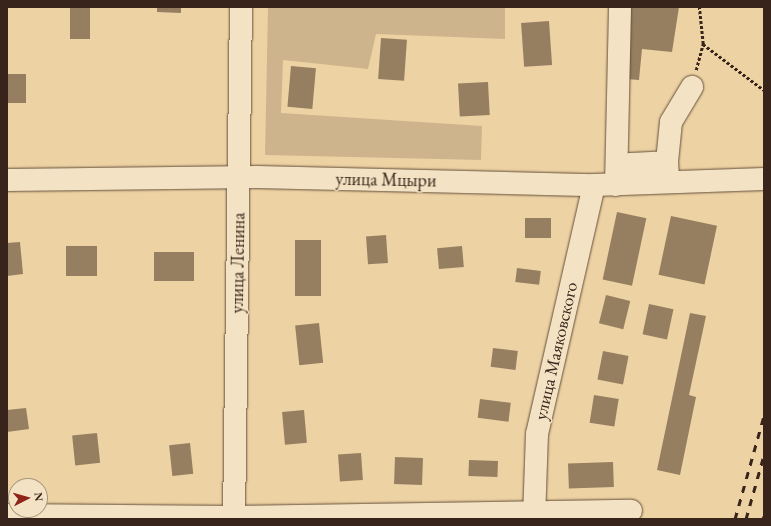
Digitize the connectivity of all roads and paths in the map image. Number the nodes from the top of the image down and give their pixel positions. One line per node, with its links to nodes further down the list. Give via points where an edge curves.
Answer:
1 (241, 7): 8 (street, улица Ленина)
2 (620, 7): 11 (street)
3 (700, 7): 4 (path)
4 (703, 44): 5 (path); 6 (path)
5 (692, 86): 7 (street, via 671,122)
6 (764, 90)
7 (668, 172): 9 (street, улица Мцыри); 11 (street, улица Мцыри)
8 (239, 178): 10 (street, улица Мцыри); 12 (street, улица Мцыри); 17 (street, улица Ленина)
9 (764, 179)
10 (7, 180)
11 (618, 184): 12 (street, улица Мцыри)
12 (594, 185): 15 (street, улица Маяковского, via 537,434)
13 (631, 511): 15 (street)
14 (497, 515): 15 (street); 17 (street)
15 (534, 515)
16 (7, 516): 17 (street)
17 (234, 518)

